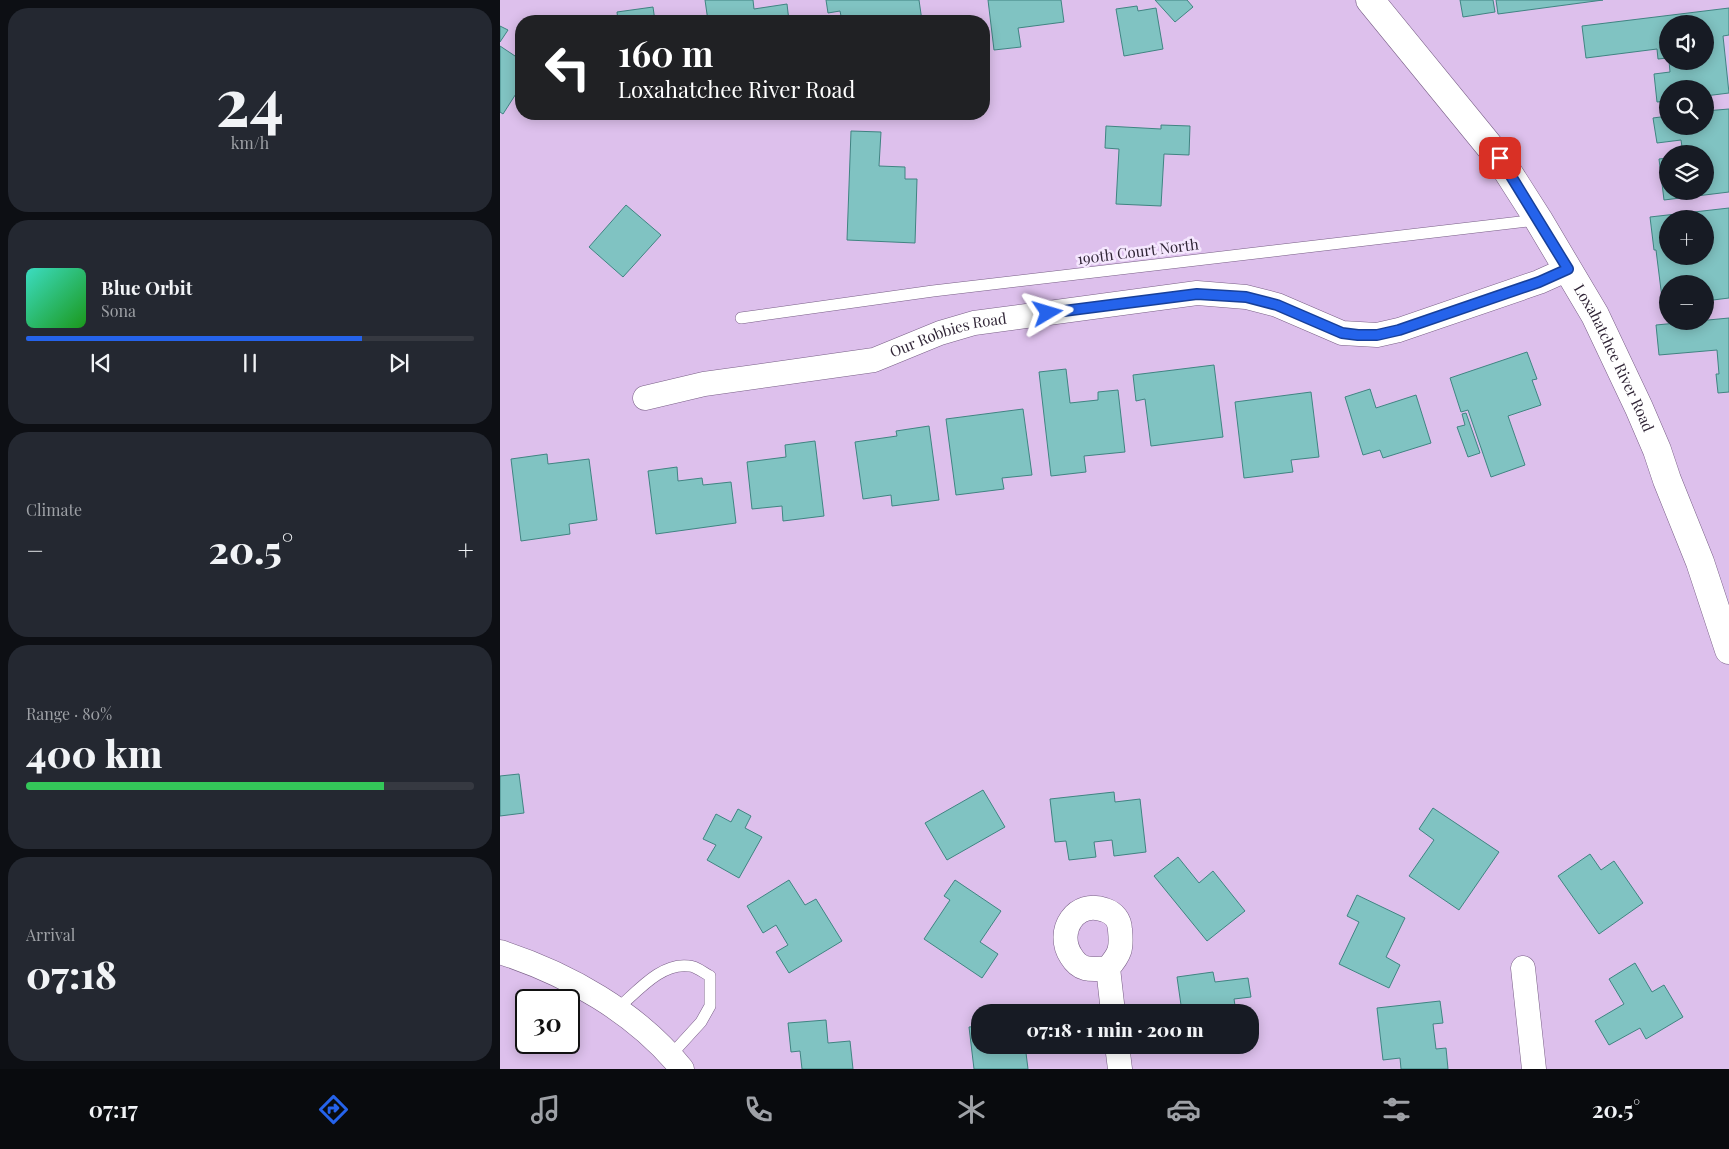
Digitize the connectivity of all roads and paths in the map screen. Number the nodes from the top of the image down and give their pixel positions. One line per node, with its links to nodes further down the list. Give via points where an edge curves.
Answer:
1 (1370, 0): 2 (street, Loxahatchee River Road, via 1500,158)
2 (1538, 219): 3 (street, Loxahatchee River Road); 4 (lane, 190th Court North, via 943,290)
3 (1568, 269): 5 (street, Our Robbies Road, via 1377,335 1342,333 1277,305 1246,297 1197,294 974,323 874,360 704,384); 6 (street, Loxahatchee River Road, via 1594,315 1657,450 1700,562)
4 (741, 318)
5 (645, 398)
6 (1729, 650)
7 (500, 952): 11 (street, via 574,982)
8 (1108, 968): 10 (street)
9 (1523, 968): 15 (street)
10 (1112, 1004)
11 (617, 1009): 13 (street); 13 (lane, via 671,966 690,966 710,976 710,1006)
12 (1118, 1054): 14 (street)
13 (676, 1062)
14 (1120, 1069)
15 (1534, 1069)

